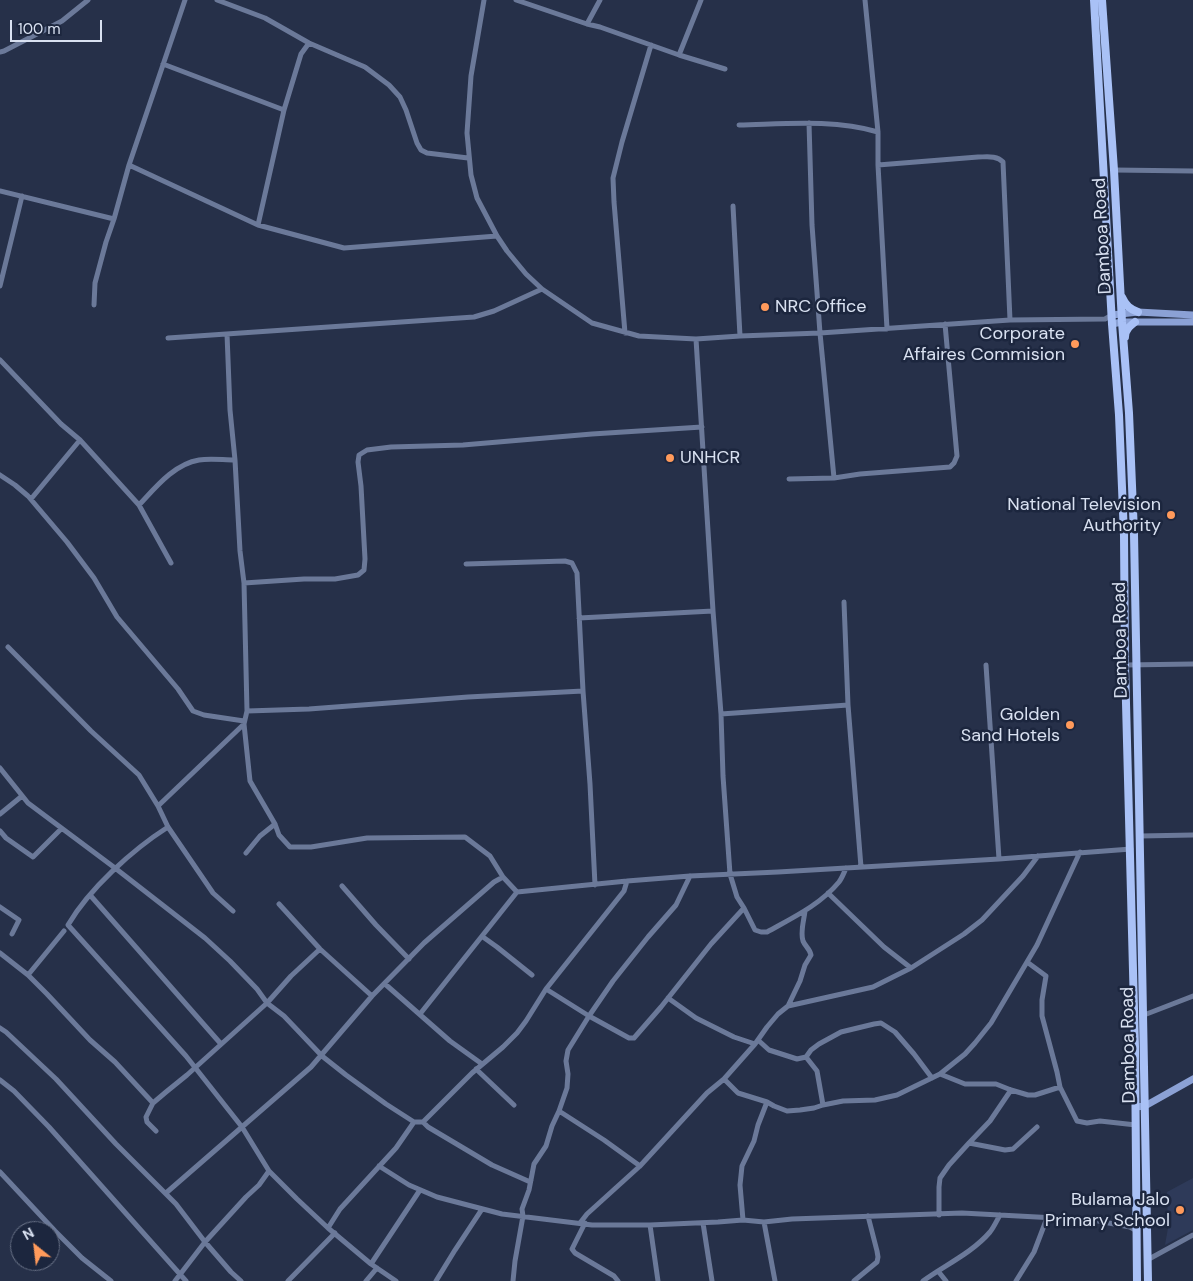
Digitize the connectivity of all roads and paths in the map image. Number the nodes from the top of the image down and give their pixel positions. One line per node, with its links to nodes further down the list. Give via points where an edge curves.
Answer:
1 (88, 0): 14 (street, via 62,21)
2 (185, 0): 16 (street)
3 (217, 0): 12 (street, via 265,18)
4 (484, 0): 22 (street, via 471,76)
5 (516, 0): 11 (street)
6 (600, 0): 11 (street)
7 (701, 0): 15 (street)
8 (865, 0): 21 (street)
9 (1094, 0): 40 (main road, Damboa Road)
10 (1102, 0): 25 (main road, Damboa Road)
11 (587, 24): 13 (street)
12 (309, 43): 18 (street, via 301,54); 22 (street, via 365,67 389,85 400,97 421,150)
13 (651, 45): 15 (street); 47 (street, via 613,178)
14 (0, 52)
15 (679, 55): 17 (street)
16 (163, 64): 18 (street); 23 (street)
17 (725, 69)
18 (284, 110): 31 (street)
19 (809, 123): 20 (street); 21 (street, via 861,127); 49 (street)
20 (739, 125)
21 (878, 132): 24 (street)
22 (468, 158): 32 (street, via 477,198)
23 (129, 165): 30 (street); 31 (street)
24 (878, 165): 41 (street, via 978,157 993,157 1003,162); 46 (street)
25 (1114, 170): 26 (street); 35 (main road, Damboa Road)
26 (1193, 171)
27 (0, 191): 28 (street)
28 (22, 196): 30 (street); 33 (street)
29 (734, 206): 50 (street)
30 (114, 218): 36 (street, via 95,283)
31 (258, 225): 32 (street, via 344,248)
32 (497, 236): 34 (street)
33 (0, 286)
34 (542, 289): 47 (street, via 592,323); 48 (street, via 474,317)
35 (1121, 294): 37 (main road, via 1127,306); 38 (main road, Damboa Road)
36 (94, 305)
37 (1138, 312): 38 (street); 39 (street)
38 (1122, 313): 40 (street); 42 (main road, Damboa Road)
39 (1193, 315)
40 (1110, 319): 41 (street); 42 (street); 72 (main road, Damboa Road, via 1119,415)
41 (1010, 320): 45 (street)
42 (1122, 322): 43 (street); 53 (main road, Damboa Road)
43 (1135, 322): 44 (street); 53 (main road, via 1125,333)
44 (1193, 322)
45 (945, 324): 46 (street); 61 (street, via 957,456 954,463 950,467)
46 (887, 329): 49 (street)
47 (625, 332): 52 (street, via 639,336)
48 (227, 334): 51 (street); 59 (street)
49 (820, 334): 50 (street); 61 (street)
50 (740, 336): 52 (street)
51 (168, 338)
52 (696, 339): 57 (street)
53 (1124, 344): 73 (main road, Damboa Road, via 1134,534)
54 (0, 360): 55 (street)
55 (5, 365): 56 (street); 58 (street)
56 (0, 370)
57 (702, 427): 67 (street, via 367,450 359,455 358,462 364,570 358,576 335,579); 69 (street)
58 (80, 440): 63 (street); 64 (street)
59 (235, 460): 64 (street, via 198,460 183,465); 67 (street)
60 (0, 475): 63 (street)
61 (834, 478): 62 (street)
62 (789, 479)
63 (31, 499): 80 (street, via 94,578 117,616 193,711)
64 (139, 505): 65 (street)
65 (171, 563)
66 (466, 564): 70 (street, via 572,563 577,573)
67 (244, 583): 78 (street)
68 (844, 602): 77 (street)
69 (713, 611): 70 (street); 79 (street)
70 (579, 618): 76 (street)
71 (8, 647): 83 (street, via 139,775)
72 (1125, 664): 73 (street); 91 (main road, Damboa Road)
73 (1136, 664): 74 (street); 90 (main road, Damboa Road)
74 (1193, 664)
75 (986, 665): 95 (street)
76 (583, 691): 78 (street); 103 (street)
77 (848, 705): 79 (street); 96 (street)
78 (247, 711): 80 (street)
79 (721, 714): 99 (street)
80 (244, 723): 83 (street); 85 (street, via 250,781)
81 (0, 768): 82 (street)
82 (22, 796): 84 (street); 87 (street)
83 (158, 806): 86 (street)
84 (0, 814)
85 (275, 824): 93 (street); 101 (street, via 279,835 290,847 366,838 465,836 490,856)
86 (168, 827): 97 (street); 111 (street, via 213,892)
87 (61, 829): 88 (street, via 33,857); 97 (street)
88 (0, 831)
89 (1193, 835): 90 (street)
90 (1140, 836): 131 (main road, Damboa Road)
91 (1131, 849): 92 (street); 153 (main road, Damboa Road)
92 (1080, 852): 94 (street); 119 (street)
93 (246, 853)
94 (1038, 856): 95 (street); 120 (street, via 982,920)
95 (999, 859): 96 (street)
96 (861, 867): 98 (street)
97 (115, 868): 107 (street); 128 (street, via 205,938)
98 (846, 868): 99 (street); 106 (street, via 840,881)
99 (730, 874): 100 (street); 110 (street)
100 (690, 876): 102 (street); 132 (street, via 676,905 648,936)
101 (503, 877): 105 (street); 118 (street)
102 (627, 881): 103 (street); 124 (street, via 613,906)
103 (595, 885): 105 (street)
104 (342, 886): 118 (street)
105 (517, 892): 115 (street)
106 (828, 893): 112 (street); 120 (street, via 884,947)
107 (90, 895): 135 (street); 139 (street, via 68,926)
108 (279, 904): 116 (street)
109 (0, 907): 114 (street, via 19,920)
110 (744, 908): 112 (street, via 754,930 761,932 767,932); 127 (street)
111 (233, 911)
112 (805, 911): 129 (street, via 802,938 811,955)
113 (64, 931): 121 (street)
114 (12, 934)
115 (482, 937): 122 (street); 130 (street)
116 (320, 949): 125 (street); 128 (street)
117 (0, 954): 121 (street)
118 (409, 959): 123 (street)
119 (1027, 962): 141 (street, via 981,1036); 146 (street, via 1046,976 1042,1016)
120 (911, 968): 129 (street, via 873,987)
121 (28, 975): 149 (street)
122 (532, 975)
123 (385, 984): 125 (street); 130 (street)
124 (546, 989): 132 (street); 138 (street, via 517,1034)
125 (372, 996): 136 (street)
126 (1193, 996): 131 (street)
127 (668, 998): 132 (street, via 634,1038); 134 (street, via 696,1018 734,1037)
128 (267, 1003): 135 (street); 136 (street)
129 (788, 1006): 134 (street)
130 (420, 1014): 138 (street)
131 (1144, 1015): 152 (main road, Damboa Road)
132 (588, 1016): 154 (street, via 568,1050 567,1088)
133 (0, 1028): 168 (street, via 56,1080)
134 (756, 1042): 137 (street, via 797,1059); 142 (street)
135 (221, 1044): 139 (street)
136 (322, 1056): 155 (street); 158 (street)
137 (806, 1056): 143 (street, via 819,1044 841,1032 881,1023 894,1032); 150 (street, via 817,1071)
138 (482, 1064): 140 (street)
139 (195, 1068): 149 (street); 158 (street)
140 (476, 1069): 151 (street); 156 (street)
141 (940, 1074): 143 (street); 147 (street, via 966,1084 996,1084)
142 (724, 1078): 148 (street, via 738,1093); 163 (street)
143 (932, 1078): 150 (street, via 897,1095)
144 (0, 1080): 189 (street, via 49,1127)
145 (1193, 1080): 152 (street)
146 (1060, 1087): 147 (street, via 1035,1095); 157 (street, via 1077,1121)
147 (1011, 1090): 161 (street, via 990,1121)
148 (768, 1102): 150 (street, via 787,1111); 175 (street, via 742,1166)
149 (153, 1103): 160 (street, via 146,1117)
150 (823, 1104)
151 (514, 1105)
152 (1145, 1106): 153 (street); 185 (main road, Damboa Road)
153 (1136, 1107): 157 (main road, Damboa Road)
154 (559, 1111): 163 (street); 166 (street, via 546,1146 534,1164)
155 (414, 1122): 156 (street); 162 (street)
156 (422, 1122): 166 (street, via 492,1165)
157 (1136, 1125): 181 (main road, Damboa Road)
158 (242, 1126): 164 (street); 168 (street)
159 (1037, 1127): 161 (street, via 1013,1149)
160 (156, 1132)
161 (969, 1143): 170 (street, via 940,1178)
162 (379, 1166): 167 (street); 180 (street, via 340,1209)
163 (640, 1166): 177 (street, via 587,1214)
164 (269, 1171): 180 (street); 184 (street)
165 (0, 1172): 191 (street, via 82,1258)
166 (531, 1180): 172 (street)
167 (420, 1190): 169 (street); 186 (street)
168 (166, 1193): 184 (street)
169 (482, 1209): 172 (street); 198 (street)
170 (938, 1215): 171 (street); 173 (street)
171 (1000, 1215): 174 (street); 188 (street, via 990,1231 972,1248)
172 (523, 1216): 177 (street); 199 (street)
173 (868, 1216): 176 (street); 203 (street, via 877,1262)
174 (1047, 1218): 181 (street, via 1094,1220); 206 (street, via 1034,1252)
175 (743, 1220): 176 (street); 178 (street)
176 (764, 1222): 202 (street)
177 (582, 1223): 179 (street); 190 (street, via 572,1249)
178 (703, 1223): 179 (street); 201 (street)
179 (650, 1225): 200 (street)
180 (328, 1228): 182 (street)
181 (1136, 1231): 207 (main road, Damboa Road)
182 (335, 1233): 186 (street); 195 (street)
183 (1193, 1235): 185 (street)
184 (205, 1242): 189 (street); 194 (street)
185 (1149, 1259): 208 (main road, Damboa Road)
186 (371, 1264): 187 (street)
187 (376, 1268): 196 (street); 197 (street)
188 (938, 1271): 204 (street); 205 (street)
189 (180, 1274): 192 (street); 193 (street)
190 (614, 1280)
191 (111, 1281)
192 (175, 1281)
193 (186, 1281)
194 (241, 1281)
195 (288, 1281)
196 (366, 1281)
197 (396, 1281)
198 (436, 1281)
199 (513, 1281)
200 (658, 1281)
201 (712, 1281)
202 (775, 1281)
203 (854, 1281)
204 (923, 1281)
205 (946, 1281)
206 (1016, 1281)
207 (1137, 1281)
208 (1148, 1281)

